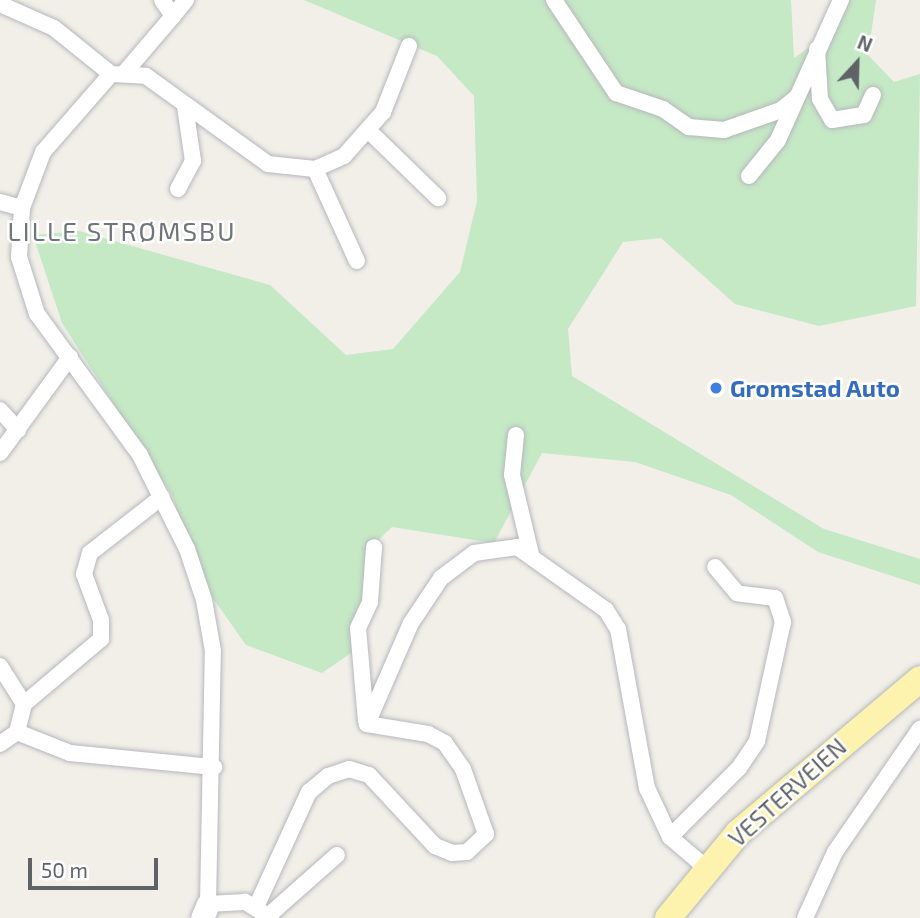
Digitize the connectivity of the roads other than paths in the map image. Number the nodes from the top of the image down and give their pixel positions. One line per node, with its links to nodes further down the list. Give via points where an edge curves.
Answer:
1 (162, 0): 6 (street)
2 (186, 0): 6 (street)
3 (554, 0): 11 (street, via 616,93 663,108 689,127 724,130 781,110)
4 (841, 0): 8 (street)
5 (0, 4): 9 (street, via 54,29)
6 (173, 16): 9 (street)
7 (409, 46): 13 (street, via 383,111)
8 (816, 47): 10 (street, via 820,99 832,120 864,115); 11 (street)
9 (119, 73): 12 (street, via 146,76); 19 (street, via 43,152)
10 (873, 95)
11 (796, 97): 15 (street, via 778,139)
12 (185, 106): 14 (street, via 268,164); 16 (street, via 193,161)
13 (368, 130): 14 (street, via 344,156); 17 (street)
14 (315, 169): 20 (street)
15 (749, 176)
16 (178, 190)
17 (438, 198)
18 (0, 202): 19 (street)
19 (22, 208): 21 (street, via 22,273 37,314)
20 (357, 261)
21 (70, 357): 23 (street); 26 (street)
22 (0, 410): 23 (street)
23 (18, 429): 25 (street)
24 (516, 435): 28 (street, via 512,475)
25 (0, 453)
26 (162, 497): 32 (street, via 90,554 84,574 101,620 101,639); 37 (street, via 204,600 214,650)
27 (374, 547): 33 (street, via 370,602 358,628)
28 (531, 554): 33 (street, via 517,547 474,553 442,578 411,623); 38 (street, via 606,610 622,644 624,681 647,788)
29 (715, 567): 38 (street, via 737,593 775,598 783,622 757,741 739,768)
30 (1, 668): 32 (street)
31 (920, 679): 40 (main road, VESTERVEIEN)
32 (24, 704): 35 (street)
33 (367, 724): 42 (street, via 428,734 445,743 472,791 486,834 467,852 452,853 435,846 369,775 349,769 328,776 309,792)
34 (920, 729): 44 (street, via 835,852)
35 (17, 732): 36 (street); 37 (street, via 70,753)
36 (0, 744)
37 (214, 767): 41 (street)
38 (670, 837): 40 (street)
39 (337, 855): 42 (street)
40 (705, 867): 43 (main road, VESTERVEIEN)
41 (205, 911): 42 (street, via 231,900)
42 (265, 914)
43 (668, 918)
44 (805, 918)

